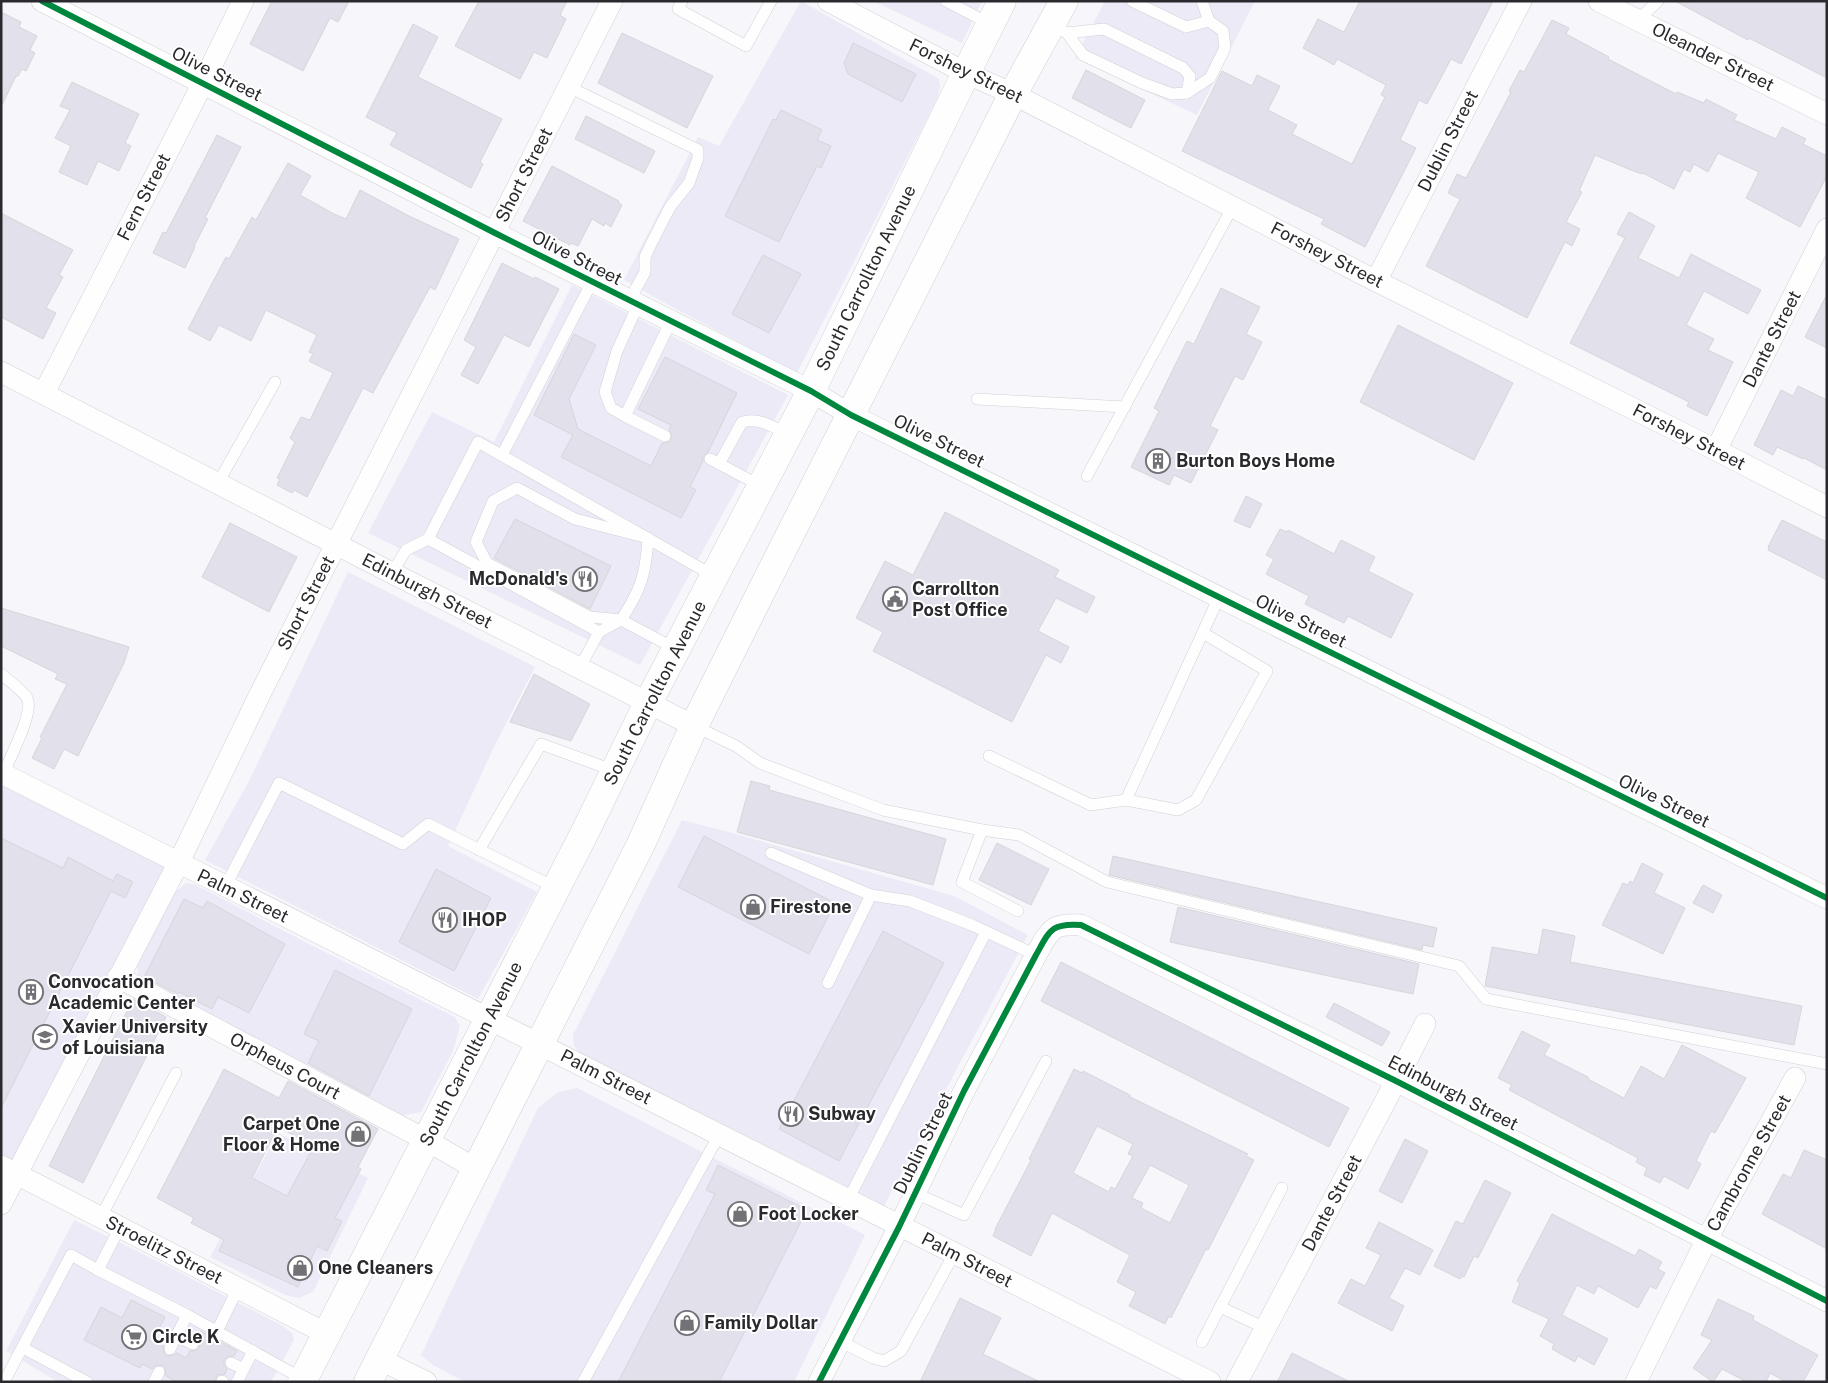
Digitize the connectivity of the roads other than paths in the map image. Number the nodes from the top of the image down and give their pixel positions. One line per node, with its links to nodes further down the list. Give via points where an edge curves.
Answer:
1 (42, 1): 18 (street, Olive Street)
2 (243, 1): 18 (street, Fern Street)
3 (612, 1): 19 (street, Short Street)
4 (682, 1): 5 (lane, via 678,9 746,46)
5 (771, 1)
6 (946, 1): 13 (lane)
7 (1132, 1): 16 (lane, via 1186,27)
8 (1202, 1): 16 (lane)
9 (1521, 1): 26 (street, Dublin Street)
10 (1599, 1): 15 (street, Oleander Street)
11 (1658, 1): 15 (lane)
12 (835, 3): 17 (street, Forshey Street)
13 (996, 13): 17 (main road, South Carrollton Avenue)
14 (1061, 19): 20 (lane, via 1083,55 1172,94); 20 (lane, via 1104,29 1183,68 1190,76); 21 (main road)
15 (1638, 20): 22 (street, Oleander Street)
16 (1209, 21): 20 (lane, via 1223,31 1225,48 1210,78)
17 (966, 73): 21 (street, Forshey Street); 32 (main road, South Carrollton Avenue)
18 (203, 83): 25 (street, Olive Street); 33 (street, Fern Street)
19 (569, 86): 25 (street, Short Street); 28 (lane, via 698,150 689,183 670,208 645,257 645,272)
20 (1187, 93)
21 (1013, 94): 23 (street, Forshey Street); 36 (main road)
22 (1827, 114)
23 (1233, 206): 26 (street, Forshey Street); 35 (lane)
24 (1827, 229): 40 (street, Dante Street)
25 (494, 234): 27 (street, Olive Street); 48 (street, Short Street)
26 (1376, 281): 40 (street, Forshey Street)
27 (592, 282): 28 (street, Olive Street); 41 (lane)
28 (634, 303): 29 (street, Olive Street); 37 (lane, via 605,392 611,408)
29 (671, 321): 32 (street, Olive Street); 37 (lane)
30 (1, 372): 33 (street, Edinburgh Street)
31 (275, 382): 43 (lane)
32 (811, 391): 36 (street, Olive Street); 38 (main road, South Carrollton Avenue)
33 (44, 392): 43 (street, Edinburgh Street)
34 (977, 399): 35 (lane)
35 (1125, 407): 42 (lane)
36 (851, 414): 51 (street, Olive Street); 59 (main road)
37 (625, 416): 39 (lane)
38 (788, 434): 44 (main road, South Carrollton Avenue); 44 (lane, via 757,420 742,422 714,462)
39 (665, 436)
40 (1716, 450): 45 (street, Forshey Street)
41 (502, 455): 46 (lane); 47 (lane, via 478,442)
42 (1087, 476)
43 (218, 483): 48 (street, Edinburgh Street)
44 (761, 486): 50 (main road, South Carrollton Avenue)
45 (1827, 507)
46 (648, 538): 50 (lane); 52 (lane, via 647,562 641,585); 52 (lane, via 575,519 516,488 492,501 476,542 487,563 590,617)
47 (428, 539): 49 (lane, via 406,550); 53 (lane)
48 (336, 544): 49 (street, Edinburgh Street); 67 (street, Short Street)
49 (392, 573): 56 (street, Edinburgh Street)
50 (714, 576): 55 (main road, South Carrollton Avenue)
51 (1219, 597): 54 (lane); 71 (street, Olive Street)
52 (620, 620): 53 (lane); 55 (lane)
53 (599, 632): 56 (lane)
54 (1202, 633): 63 (lane); 63 (lane, via 1267,671 1196,800 1178,810)
55 (676, 649): 58 (main road, South Carrollton Avenue)
56 (580, 669): 58 (street, Edinburgh Street)
57 (1, 674): 62 (lane, via 27,698 29,708)
58 (648, 704): 59 (street, Edinburgh Street); 61 (main road, South Carrollton Avenue)
59 (694, 726): 64 (lane, via 736,746 760,763 882,810); 80 (main road, via 641,844)
60 (989, 756): 63 (lane, via 1091,805)
61 (615, 771): 65 (lane, via 541,744); 69 (main road, South Carrollton Avenue)
62 (2, 774): 67 (street, Palm Street)
63 (1126, 800)
64 (982, 830): 72 (lane, via 962,882); 82 (lane, via 1019,834 1107,882 1459,966 1486,999)
65 (479, 850): 68 (lane, via 428,824 403,844 279,782); 69 (lane)
66 (771, 853): 70 (lane)
67 (178, 864): 68 (street, Palm Street); 76 (street, Short Street)
68 (225, 887): 78 (street, Palm Street)
69 (556, 888): 78 (main road, South Carrollton Avenue)
70 (871, 895): 74 (lane, via 910,901); 77 (lane)
71 (1827, 898)
72 (1018, 911)
73 (1062, 924): 75 (street, Dublin Street, via 1048,934); 85 (street, Edinburgh Street, via 1081,925)
74 (986, 932): 75 (lane); 92 (lane)
75 (1036, 955): 91 (street, Dublin Street, via 964,1091)
76 (118, 977): 87 (street, Orpheus Court); 89 (street, Short Street)
77 (828, 983)
78 (490, 1019): 80 (street, Palm Street); 87 (main road, South Carrollton Avenue)
79 (1425, 1024): 85 (street, Dante Street)
80 (540, 1044): 86 (street, Palm Street); 88 (main road)
81 (1046, 1061): 91 (lane, via 964,1215)
82 (1827, 1064)
83 (176, 1073): 94 (lane)
84 (1795, 1078): 96 (street, Cambronne Street)
85 (1396, 1081): 96 (street, Edinburgh Street); 103 (street, Dante Street)
86 (719, 1135): 92 (street, Palm Street); 121 (lane)
87 (426, 1140): 88 (street, Orpheus Court); 105 (main road, South Carrollton Avenue)
88 (476, 1169): 115 (main road)
89 (9, 1170): 93 (street, Short Street); 94 (street, Stroelitz Street)
90 (1282, 1188): 101 (lane)
91 (915, 1193): 95 (street, Dublin Street)
92 (848, 1200): 95 (street, Palm Street)
93 (1, 1204)
94 (110, 1222): 98 (lane); 99 (street, Stroelitz Street)
95 (899, 1226): 97 (street, Palm Street); 107 (street, Dublin Street)
96 (1707, 1239): 100 (street, Edinburgh Street); 125 (street, Cambronne Street)
97 (954, 1254): 107 (lane, via 900,1351 884,1361); 123 (street, Palm Street)
98 (98, 1270): 102 (lane); 110 (lane, via 71,1255)
99 (238, 1288): 104 (lane); 105 (street, Stroelitz Street)
100 (1827, 1301)
101 (1220, 1308): 103 (lane); 108 (lane)
102 (187, 1315): 104 (lane); 106 (lane)
103 (1265, 1328): 124 (street, Dante Street)
104 (217, 1331): 112 (lane)
105 (327, 1334): 116 (main road, South Carrollton Avenue)
106 (176, 1336): 109 (lane); 111 (lane)
107 (840, 1341): 122 (street, Dublin Street)
108 (1202, 1342)
109 (193, 1344)
110 (23, 1348): 117 (lane); 118 (lane)
111 (170, 1349)
112 (253, 1351): 114 (lane); 116 (lane)
113 (231, 1363): 114 (lane)
114 (244, 1370): 119 (lane)
115 (374, 1370): 120 (street)
116 (303, 1380)
117 (4, 1382)
118 (87, 1382)
119 (237, 1382)
120 (426, 1382)
121 (583, 1382)
122 (819, 1382)
123 (1210, 1382)
124 (1237, 1382)
125 (1636, 1382)

